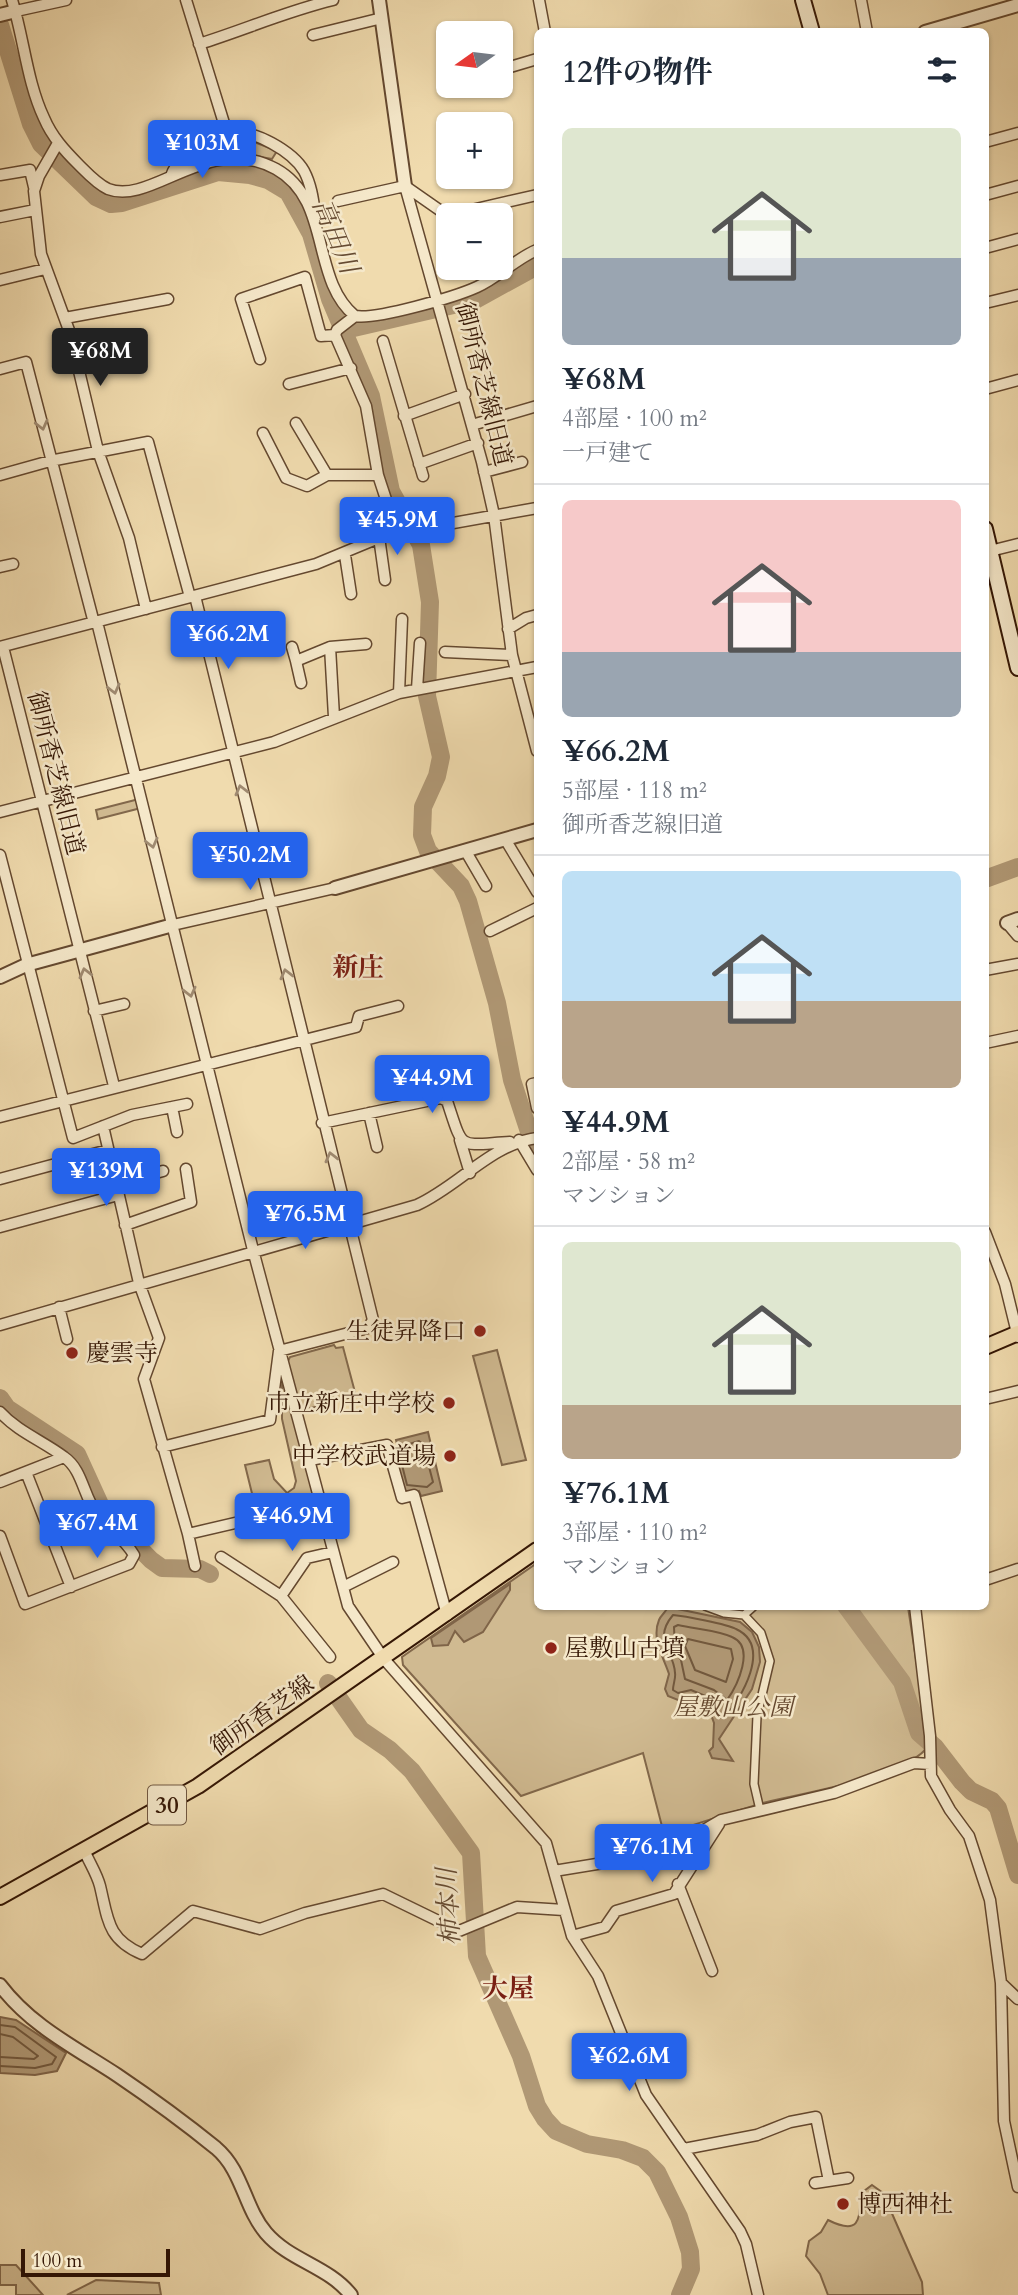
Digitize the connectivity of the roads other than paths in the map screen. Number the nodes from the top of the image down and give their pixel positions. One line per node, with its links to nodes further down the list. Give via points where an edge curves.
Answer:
1 (66, 0): 9 (street)
2 (186, 0): 16 (street)
3 (333, 0): 16 (street)
4 (379, 0): 10 (street)
5 (540, 0): 11 (street)
6 (803, 0): 12 (main road)
7 (862, 0): 13 (street)
8 (1018, 5): 14 (street)
9 (10, 10): 22 (street, via 37,100)
10 (382, 18): 15 (street); 25 (street)
11 (544, 28)
12 (810, 28)
13 (866, 28)
14 (939, 28)
15 (313, 35)
16 (199, 44): 19 (street)
17 (534, 60): 18 (street)
18 (513, 67)
19 (228, 133): 24 (street, via 181,160); 35 (street, via 255,137 297,162 312,192)
20 (1018, 133): 21 (street)
21 (989, 141)
22 (58, 143): 24 (street, via 108,189 131,189); 27 (street)
23 (0, 175): 27 (street, via 30,170)
24 (171, 176): 35 (street, via 221,159 263,163 288,176)
25 (405, 186): 30 (street); 32 (street); 43 (street)
26 (1018, 186): 28 (street)
27 (34, 191): 33 (street)
28 (989, 194)
29 (534, 196): 31 (street)
30 (338, 201)
31 (503, 203)
32 (436, 207)
33 (35, 210): 34 (street); 39 (street)
34 (0, 218)
35 (317, 227): 46 (street, via 337,293)
36 (1018, 239): 37 (street)
37 (989, 247)
38 (534, 251): 43 (street, 御所香芝線旧道, via 478,287)
39 (45, 269): 40 (street); 45 (street)
40 (0, 280)
41 (1018, 295): 44 (street)
42 (168, 299): 45 (street)
43 (438, 299): 46 (street); 55 (street, 御所香芝線旧道)
44 (989, 302)
45 (65, 318): 62 (street)
46 (352, 318): 47 (street)
47 (336, 332): 49 (street, via 321,336 305,277 241,299); 50 (street)
48 (383, 341): 57 (street)
49 (260, 359)
50 (351, 368): 53 (street); 67 (street, via 366,406)
51 (0, 369): 63 (street, one-way to 63, via 26,362)
52 (1018, 380): 54 (street)
53 (289, 384)
54 (989, 388)
55 (465, 394): 57 (street); 59 (street, 御所香芝線旧道)
56 (534, 407): 59 (street)
57 (404, 416): 65 (street)
58 (296, 423): 69 (street)
59 (472, 425): 61 (street, 御所香芝線旧道)
60 (263, 433): 69 (street, via 286,478 307,486)
61 (478, 443): 65 (street); 66 (street, 御所香芝線旧道)
62 (98, 451): 63 (street); 83 (street, via 148,442); 84 (street, via 129,538)
63 (50, 461): 68 (street); 87 (street)
64 (522, 462): 66 (street)
65 (419, 464): 70 (street)
66 (484, 472): 72 (street, 御所香芝線旧道)
67 (378, 474): 69 (street); 73 (street)
68 (0, 475)
69 (327, 475)
70 (423, 476)
71 (534, 508): 72 (street)
72 (494, 515): 73 (street, 御所香芝線旧道); 88 (street)
73 (397, 533): 74 (street, 御所香芝線旧道)
74 (379, 537): 77 (street, 御所香芝線旧道); 81 (street)
75 (1018, 544): 76 (street)
76 (989, 552)
77 (345, 555): 82 (street); 83 (street, 御所香芝線旧道)
78 (989, 556): 98 (main road)
79 (13, 564): 80 (street)
80 (0, 567)
81 (385, 580)
82 (351, 594)
83 (193, 597): 84 (street, 御所香芝線旧道); 105 (street)
84 (146, 609): 87 (street, 御所香芝線旧道)
85 (534, 616): 88 (street)
86 (401, 619): 102 (street)
87 (95, 623): 91 (street, 御所香芝線旧道); 106 (street, one-way to 106)
88 (508, 629): 95 (street)
89 (420, 643): 101 (street)
90 (366, 644): 93 (street)
91 (1, 647): 107 (street, 御所香芝線旧道)
92 (292, 647): 96 (street)
93 (330, 648): 96 (street); 103 (street)
94 (445, 652): 95 (street)
95 (512, 655): 99 (street)
96 (296, 661): 100 (street)
97 (534, 668): 99 (street)
98 (1018, 668)
99 (516, 672): 101 (street); 104 (street)
100 (301, 683)
101 (417, 689): 102 (street)
102 (398, 693): 103 (street)
103 (334, 717): 105 (street, via 286,738)
104 (534, 740)
105 (232, 753): 106 (street); 116 (street, one-way to 105)
106 (136, 777): 107 (street); 119 (street, one-way to 119)
107 (41, 801): 108 (street); 122 (street, 御所香芝線旧道)
108 (0, 811)
109 (534, 832): 110 (street)
110 (505, 839): 111 (street); 114 (street)
111 (465, 850): 113 (street); 115 (street)
112 (0, 855): 124 (street)
113 (486, 887)
114 (534, 887)
115 (334, 888): 116 (street)
116 (269, 904): 119 (street); 131 (street, one-way to 116)
117 (534, 909): 120 (street)
118 (1012, 921): 121 (street)
119 (173, 926): 122 (street); 133 (street, one-way to 133)
120 (490, 931)
121 (1018, 936)
122 (79, 950): 124 (street); 129 (street, 御所香芝線旧道, one-way to 122)
123 (1018, 964): 125 (street)
124 (26, 965): 126 (street); 135 (street)
125 (989, 969)
126 (0, 977)
127 (124, 1003): 129 (street)
128 (398, 1006): 131 (street, via 359,1016 356,1027)
129 (94, 1011): 134 (street, 御所香芝線旧道)
130 (1018, 1036): 132 (street)
131 (303, 1041): 133 (street); 140 (street)
132 (989, 1042)
133 (208, 1063): 134 (street); 159 (street)
134 (114, 1086): 135 (street)
135 (62, 1101): 139 (street); 141 (street, via 73,1138)
136 (187, 1104): 137 (street)
137 (173, 1107): 141 (street); 142 (street)
138 (369, 1112): 140 (street); 144 (street, via 441,1098 447,1101); 146 (street)
139 (0, 1117)
140 (322, 1122): 155 (street, one-way to 140)
141 (103, 1126): 147 (street)
142 (177, 1132)
143 (534, 1138): 145 (street)
144 (460, 1139): 145 (street, via 467,1144); 151 (street)
145 (518, 1141): 148 (street); 151 (street)
146 (377, 1147)
147 (108, 1150): 152 (street); 153 (street)
148 (534, 1165)
149 (186, 1169): 156 (street, via 191,1202)
150 (163, 1171): 153 (street)
151 (470, 1173): 155 (street, via 417,1205)
152 (0, 1179)
153 (115, 1184): 154 (street)
154 (118, 1195): 156 (street); 157 (street)
155 (348, 1223): 159 (street); 166 (street, via 373,1320 368,1328)
156 (125, 1224): 160 (street)
157 (0, 1227)
158 (989, 1242): 163 (street)
159 (253, 1250): 160 (street); 166 (street)
160 (139, 1283): 161 (street); 170 (street, via 159,1338 144,1379)
161 (59, 1307): 162 (street); 164 (street)
162 (0, 1325)
163 (1018, 1335): 165 (main road)
164 (67, 1339)
165 (989, 1346)
166 (279, 1351): 170 (street, via 270,1420); 172 (street)
167 (1018, 1391): 168 (street)
168 (989, 1398)
169 (0, 1412): 171 (street)
170 (162, 1447): 176 (street)
171 (64, 1457): 173 (street); 185 (street, via 74,1464 97,1513 134,1555 130,1564)
172 (310, 1460): 175 (street); 191 (street, via 387,1445 402,1498 414,1495)
173 (26, 1472): 174 (street); 185 (street)
174 (0, 1482)
175 (321, 1503): 176 (street); 178 (street)
176 (188, 1534): 182 (street)
177 (0, 1536): 185 (street, via 25,1604)
178 (333, 1552): 186 (street); 187 (street, via 307,1558)
179 (534, 1552): 191 (main road, 御所香芝線 / 30)
180 (221, 1557): 187 (street)
181 (393, 1562): 186 (street)
182 (195, 1566)
183 (1018, 1569): 184 (street)
184 (989, 1579)
185 (71, 1587)
186 (343, 1587): 194 (street, via 354,1617)
187 (281, 1596): 193 (street)
188 (716, 1610): 192 (street)
189 (750, 1610): 192 (street)
190 (915, 1610): 195 (street)
191 (447, 1615): 194 (main road, 御所香芝線 / 30)
192 (744, 1615): 196 (street, via 761,1633 770,1661 757,1716 754,1784)
193 (330, 1657)
194 (384, 1658): 198 (main road, 御所香芝線 / 30, via 198,1786); 199 (street, via 533,1825 546,1843)
195 (930, 1763): 196 (street, via 914,1763 834,1793); 205 (street, via 931,1776 968,1836 984,1874)
196 (760, 1810): 197 (street)
197 (721, 1820): 199 (street, via 652,1854); 200 (street)
198 (84, 1850): 201 (main road, 御所香芝線 / 30); 202 (street, via 100,1885 104,1914 124,1946 142,1954 193,1911 260,1929 383,1894 459,1931 517,1907)
199 (554, 1871): 202 (street)
200 (678, 1884): 203 (street, via 674,1894 616,1912 605,1927); 204 (street)
201 (0, 1897)
202 (564, 1910): 203 (street)
203 (572, 1936): 208 (street, via 597,1976 646,2095)
204 (712, 1971)
205 (1001, 1983): 207 (street); 212 (street, via 1004,2121)
206 (0, 1985): 213 (street, via 41,2026 216,2148 233,2167 253,2215 272,2240 330,2274)
207 (1018, 1999)
208 (684, 2149): 210 (street, via 757,2135 816,2117); 214 (street, via 740,2231)
209 (848, 2178): 210 (street)
210 (829, 2181): 211 (street)
211 (815, 2183)
212 (1018, 2187)
213 (351, 2295)
214 (758, 2295)

